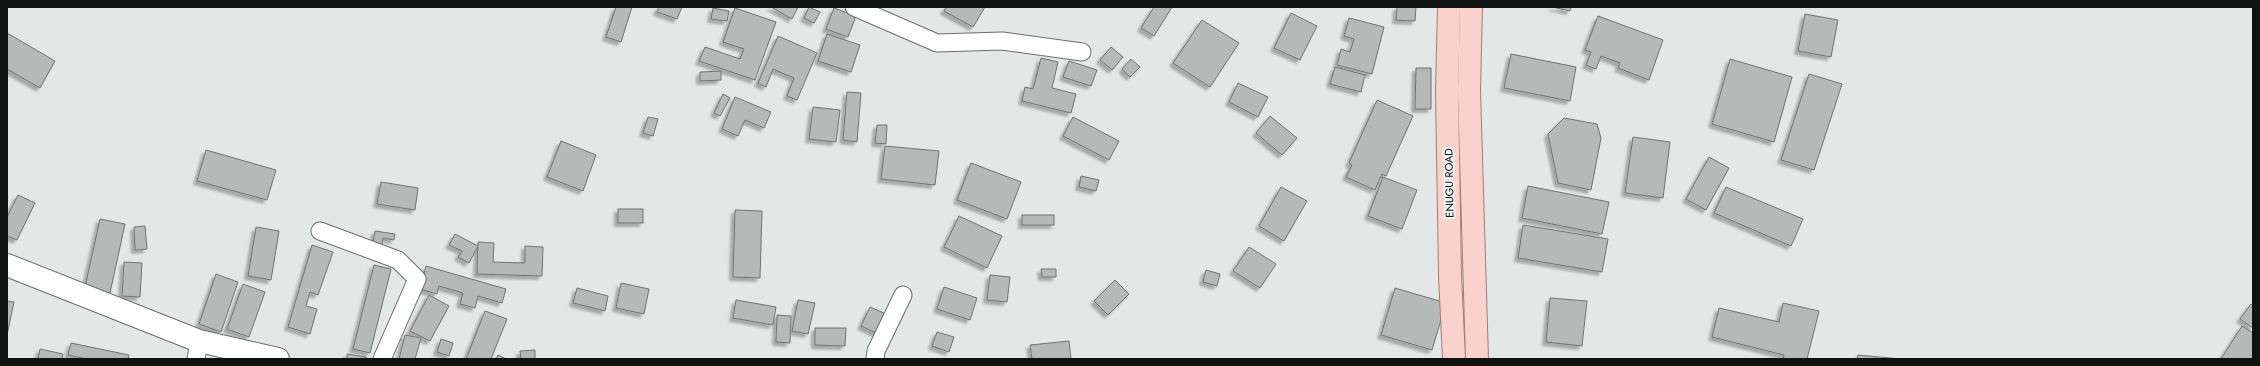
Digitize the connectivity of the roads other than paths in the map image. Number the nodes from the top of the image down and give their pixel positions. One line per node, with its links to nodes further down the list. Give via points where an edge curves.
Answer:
1 (854, 7): 4 (street, via 937,43 1002,41)
2 (1449, 7): 12 (main road, ENUGU ROAD, via 1447,91)
3 (1471, 7): 13 (main road, via 1469,90)
4 (1082, 52)
5 (320, 231): 10 (street, via 398,260 417,279)
6 (7, 265): 8 (street)
7 (903, 295): 11 (street, via 876,351)
8 (198, 350): 9 (street)
9 (278, 359)
10 (382, 359)
11 (875, 359)
12 (1454, 359)
13 (1477, 359)

